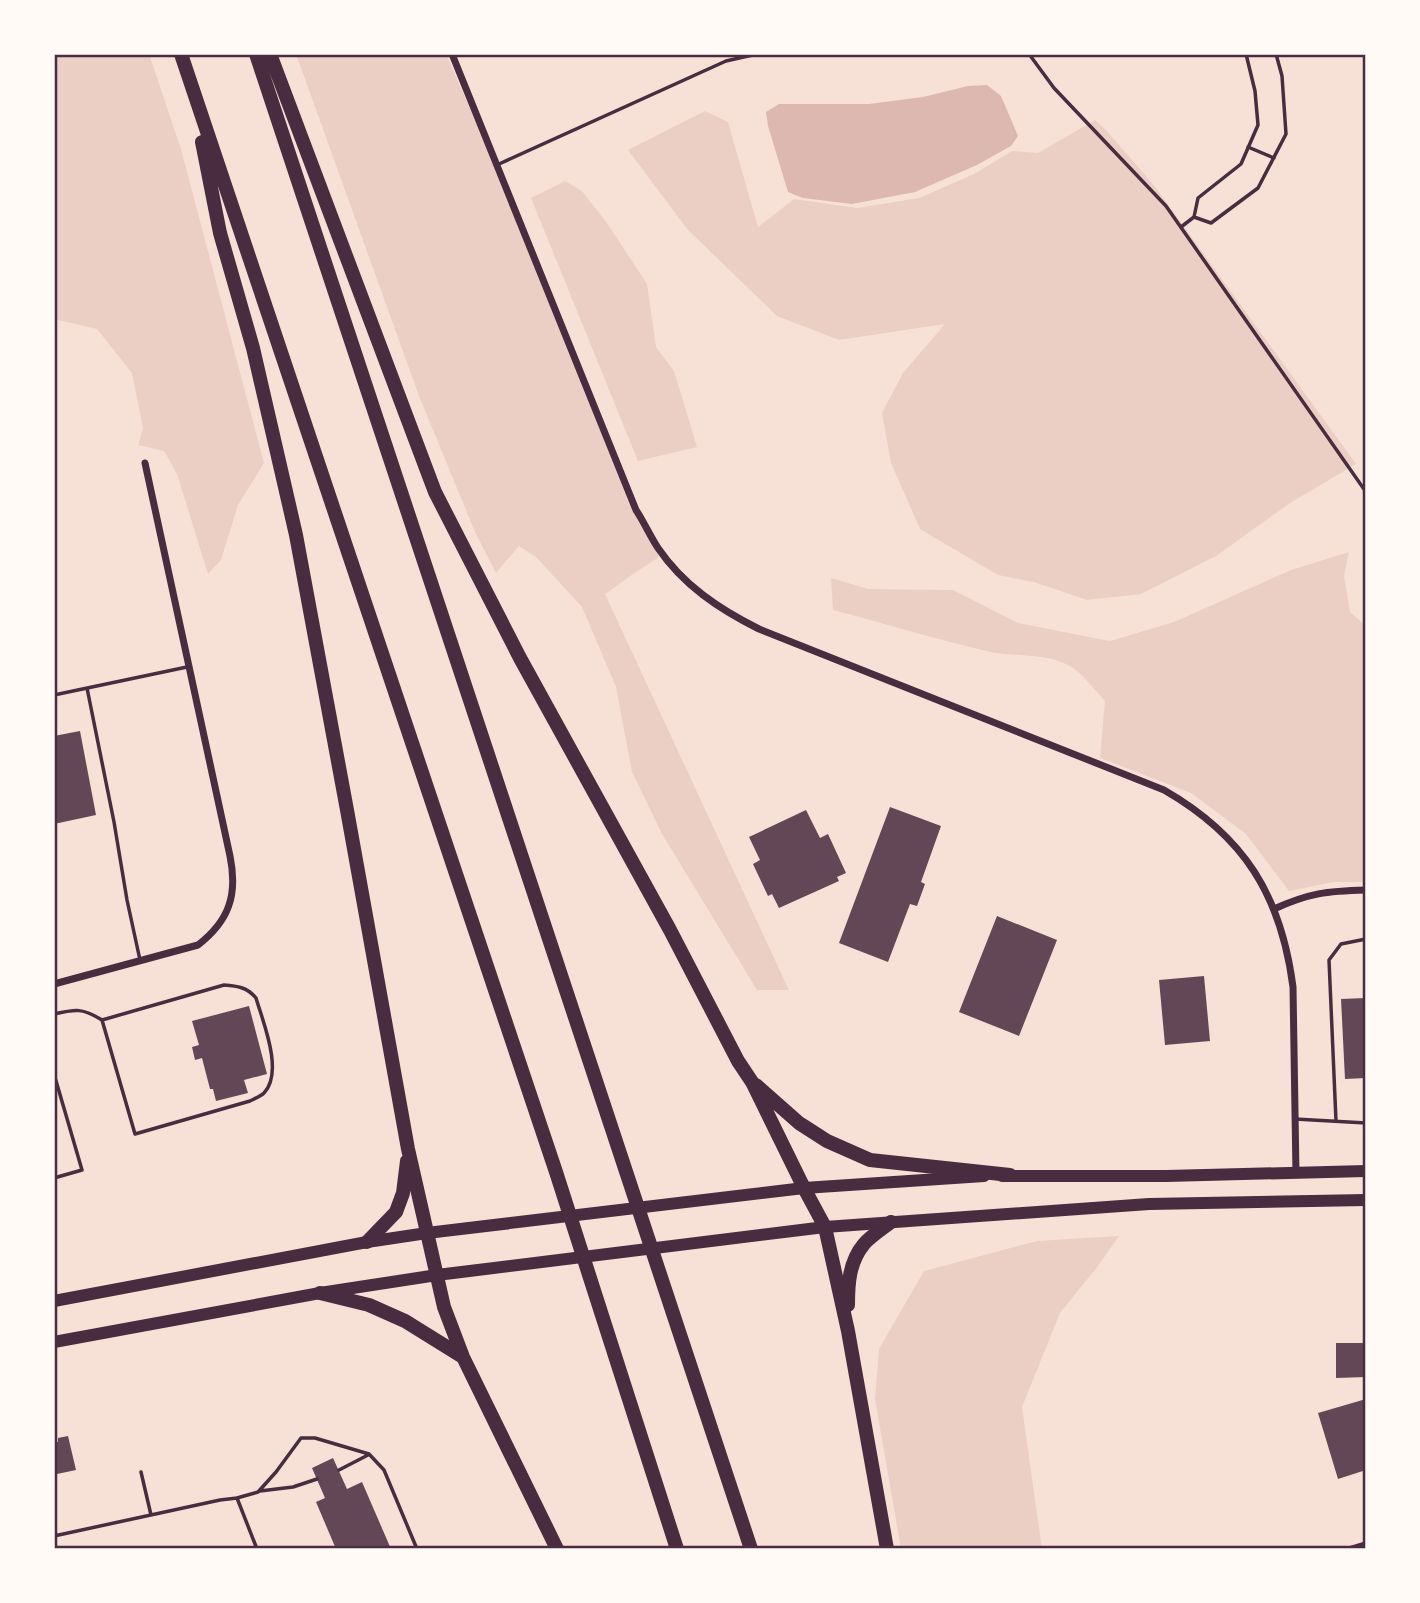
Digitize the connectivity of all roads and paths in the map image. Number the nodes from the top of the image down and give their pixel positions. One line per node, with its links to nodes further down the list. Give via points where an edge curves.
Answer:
1 (181, 54): 9 (highway)
2 (256, 54): 63 (highway)
3 (270, 54): 28 (highway, via 435,492 520,658)
4 (452, 54): 12 (street)
5 (757, 54): 12 (lane, via 726,61)
6 (1029, 54): 14 (lane)
7 (1246, 54): 10 (lane, via 1258,125)
8 (1276, 54): 11 (lane, via 1286,134)
9 (191, 86): 33 (highway, via 220,233 253,348 296,534); 62 (highway, via 556,1172)
10 (1248, 147): 11 (lane); 13 (lane, via 1241,163 1198,198)
11 (1274, 158): 13 (lane, via 1258,188 1211,223)
12 (497, 165): 21 (street, via 636,510 658,548 686,581 720,608 759,629 1164,790 1231,840 1257,874)
13 (1194, 218): 14 (lane)
14 (1181, 227): 16 (lane)
15 (145, 463): 17 (street)
16 (1366, 492)
17 (189, 666): 18 (lane); 23 (street, via 232,865 233,889 222,920 198,945)
18 (87, 688): 19 (lane); 23 (lane)
19 (54, 695)
20 (1366, 890): 21 (street, via 1307,895)
21 (1274, 909): 30 (street, via 1293,987)
22 (1366, 939): 31 (lane, via 1341,944 1329,960)
23 (140, 960): 24 (street)
24 (54, 984)
25 (54, 1014): 26 (lane, via 87,1011)
26 (102, 1020): 26 (lane, via 135,1134 250,1101 264,1093 271,1078 274,1064 257,998 240,986 224,985)
27 (54, 1074): 29 (lane)
28 (752, 1082): 36 (highway, via 808,1129 870,1160); 38 (highway)
29 (57, 1093): 37 (lane, via 82,1170)
30 (1295, 1119): 31 (lane); 35 (street)
31 (1336, 1121): 32 (lane)
32 (1366, 1123)
33 (408, 1149): 42 (highway); 43 (highway, via 396,1212)
34 (1366, 1171): 35 (main road)
35 (1296, 1174): 36 (main road)
36 (1010, 1175): 38 (main road)
37 (54, 1178)
38 (804, 1188): 41 (highway); 42 (main road)
39 (1366, 1200): 40 (main road, via 1149,1204)
40 (891, 1222): 41 (main road); 47 (highway, via 864,1244 853,1261 848,1281)
41 (825, 1227): 44 (main road); 47 (highway)
42 (427, 1233): 43 (main road); 44 (highway)
43 (367, 1242): 46 (main road)
44 (437, 1275): 45 (main road); 49 (highway)
45 (320, 1293): 48 (main road); 49 (highway, via 405,1321)
46 (54, 1301)
47 (848, 1331): 64 (highway)
48 (54, 1342)
49 (463, 1357): 61 (highway)
50 (369, 1454): 51 (lane); 54 (lane, via 301,1438); 60 (lane, via 384,1471)
51 (338, 1470)
52 (141, 1472): 56 (lane)
53 (317, 1479): 54 (lane)
54 (258, 1492): 55 (lane)
55 (237, 1498): 56 (lane); 59 (lane)
56 (151, 1515): 57 (lane)
57 (54, 1536)
58 (1366, 1543): 65 (lane)
59 (257, 1549)
60 (417, 1549)
61 (557, 1549)
62 (677, 1549)
63 (751, 1549)
64 (887, 1549)
65 (1346, 1549)

